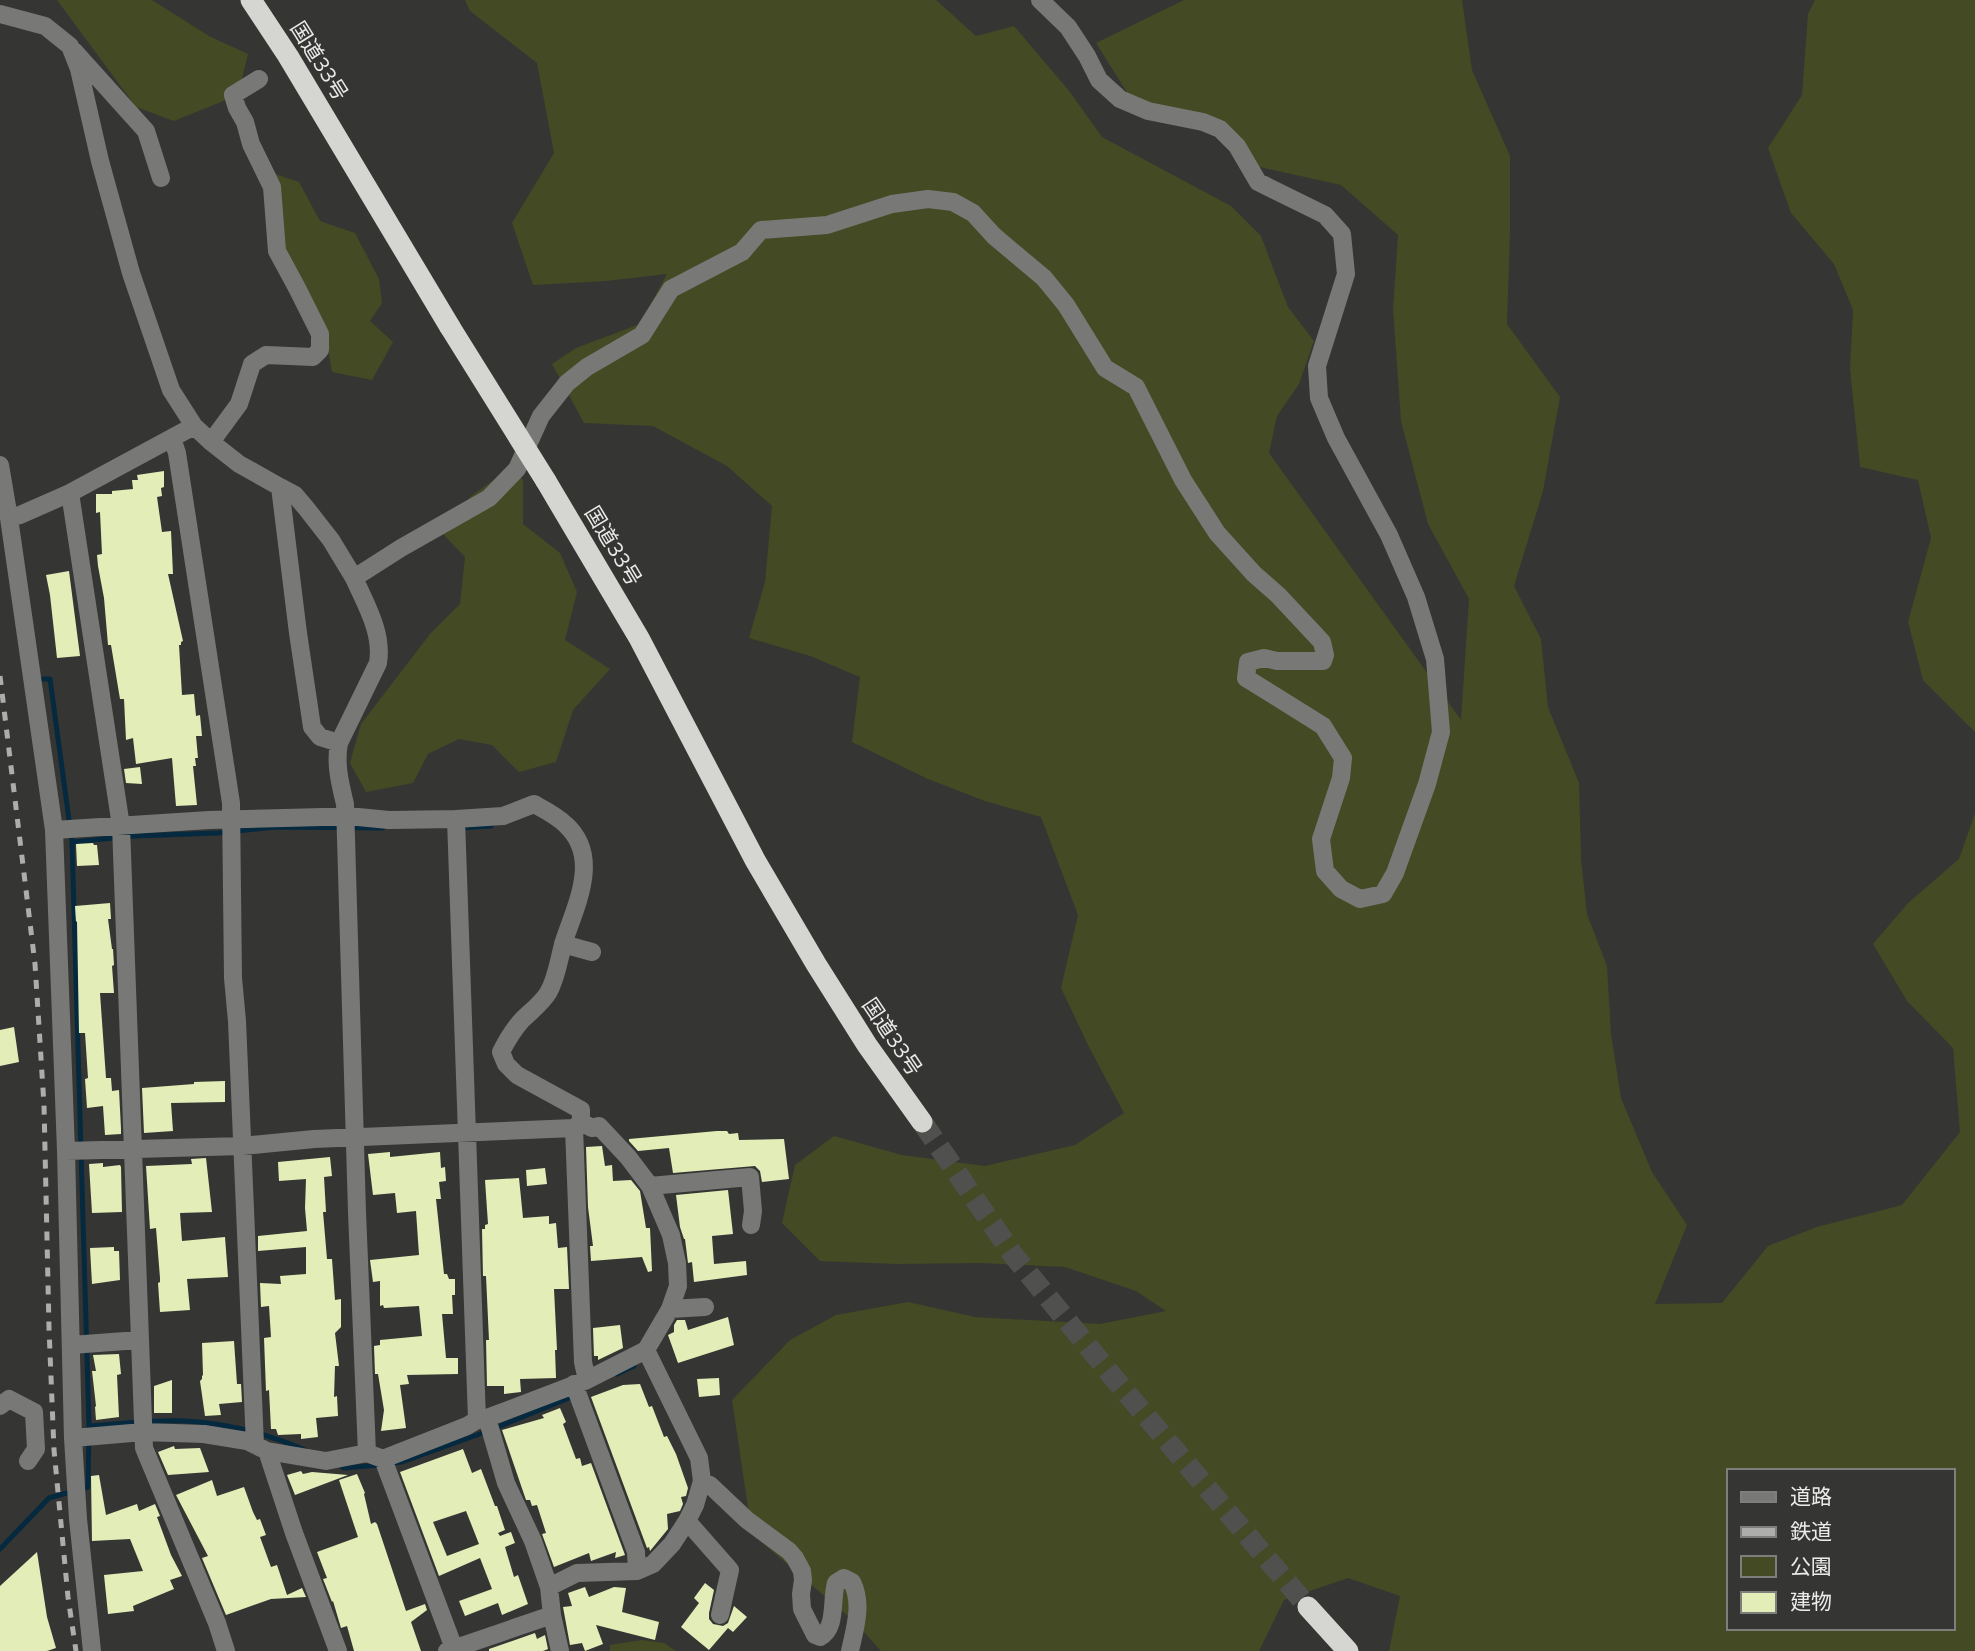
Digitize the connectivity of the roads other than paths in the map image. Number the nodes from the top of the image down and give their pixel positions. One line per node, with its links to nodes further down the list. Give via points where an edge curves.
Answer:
1 (243, 0): 7 (highway)
2 (251, 0): 7 (highway, 国道33号)
3 (268, 0): 7 (highway)
4 (1040, 0): 17 (street, via 1068,27 1099,80 1119,99 1147,111 1220,128 1237,146 1258,183 1325,215 1342,234 1346,274 1317,366 1319,398 1416,597 1435,659 1441,732 1423,797 1383,894 1360,899 1340,889 1325,871 1321,839 1343,758 1323,726 1247,678 1248,662 1264,658 1323,661 1322,642 1217,533 1183,480 1136,387 1105,368 1044,278 973,214 953,202 928,199 892,204 827,225 761,230 743,252 671,289 642,335 567,383 541,416 517,469 489,498)
5 (0, 14): 6 (street, via 45,26)
6 (70, 46): 9 (street, via 146,131); 10 (street, via 131,273 171,390)
7 (288, 56): 26 (highway, 国道33号, bridge, via 639,638 755,860 816,964)
8 (259, 79): 12 (street, via 233,95 272,187 276,251 320,334 320,350 313,357 267,355 252,364 239,404)
9 (161, 178)
10 (194, 426): 11 (street); 12 (street)
11 (172, 438): 15 (street); 21 (street, via 231,803)
12 (211, 442): 14 (street)
13 (0, 465): 16 (street)
14 (280, 487): 17 (street, via 306,508); 18 (street, via 313,727 320,737)
15 (69, 493): 16 (street); 22 (street)
16 (9, 518): 23 (street)
17 (354, 578): 18 (street, via 376,628 380,651)
18 (339, 743): 19 (street)
19 (345, 817): 20 (street); 21 (street); 29 (street)
20 (456, 819): 24 (street, via 503,816 534,804 568,826 584,858 583,886); 28 (street)
21 (230, 820): 22 (street); 30 (street)
22 (121, 825): 23 (street); 31 (street)
23 (65, 829): 32 (street)
24 (564, 944): 25 (street); 27 (street, via 548,992 501,1052 517,1075 581,1110)
25 (592, 952)
26 (922, 1122)
27 (578, 1125): 28 (street); 33 (street, via 599,1126); 40 (street)
28 (466, 1133): 29 (street); 42 (street)
29 (355, 1139): 30 (street); 46 (street)
30 (242, 1146): 31 (street); 45 (street)
31 (132, 1148): 32 (street); 37 (street)
32 (76, 1150): 38 (street)
33 (650, 1186): 34 (street, via 750,1177); 36 (street, via 671,1235 677,1263 678,1286)
34 (751, 1225)
35 (705, 1307): 36 (street)
36 (670, 1309): 39 (street)
37 (139, 1340): 38 (street); 43 (street)
38 (81, 1344): 44 (street)
39 (646, 1350): 40 (street); 48 (street, via 699,1458)
40 (580, 1382): 42 (street); 50 (street, via 635,1552)
41 (0, 1406): 47 (street, via 9,1399 34,1412 36,1449)
42 (482, 1419): 46 (street); 51 (street)
43 (143, 1432): 44 (street); 45 (street, via 204,1434); 57 (street, via 144,1448)
44 (83, 1437): 56 (street, via 76,1490)
45 (261, 1448): 46 (street, via 326,1461); 58 (street)
46 (375, 1456): 55 (street)
47 (28, 1461)
48 (702, 1481): 49 (street); 60 (street, via 795,1558 802,1571 802,1609 815,1635 826,1634 831,1624 836,1583 844,1578 852,1582 858,1611)
49 (687, 1521): 50 (street, via 653,1564); 54 (street, via 730,1570)
50 (637, 1571): 51 (street, via 577,1573)
51 (548, 1587): 53 (street)
52 (1308, 1607): 61 (highway)
53 (552, 1615): 55 (street); 59 (street)
54 (720, 1615)
55 (452, 1650)
56 (92, 1651)
57 (226, 1651)
58 (338, 1651)
59 (560, 1651)
60 (850, 1651)
61 (1348, 1651)

